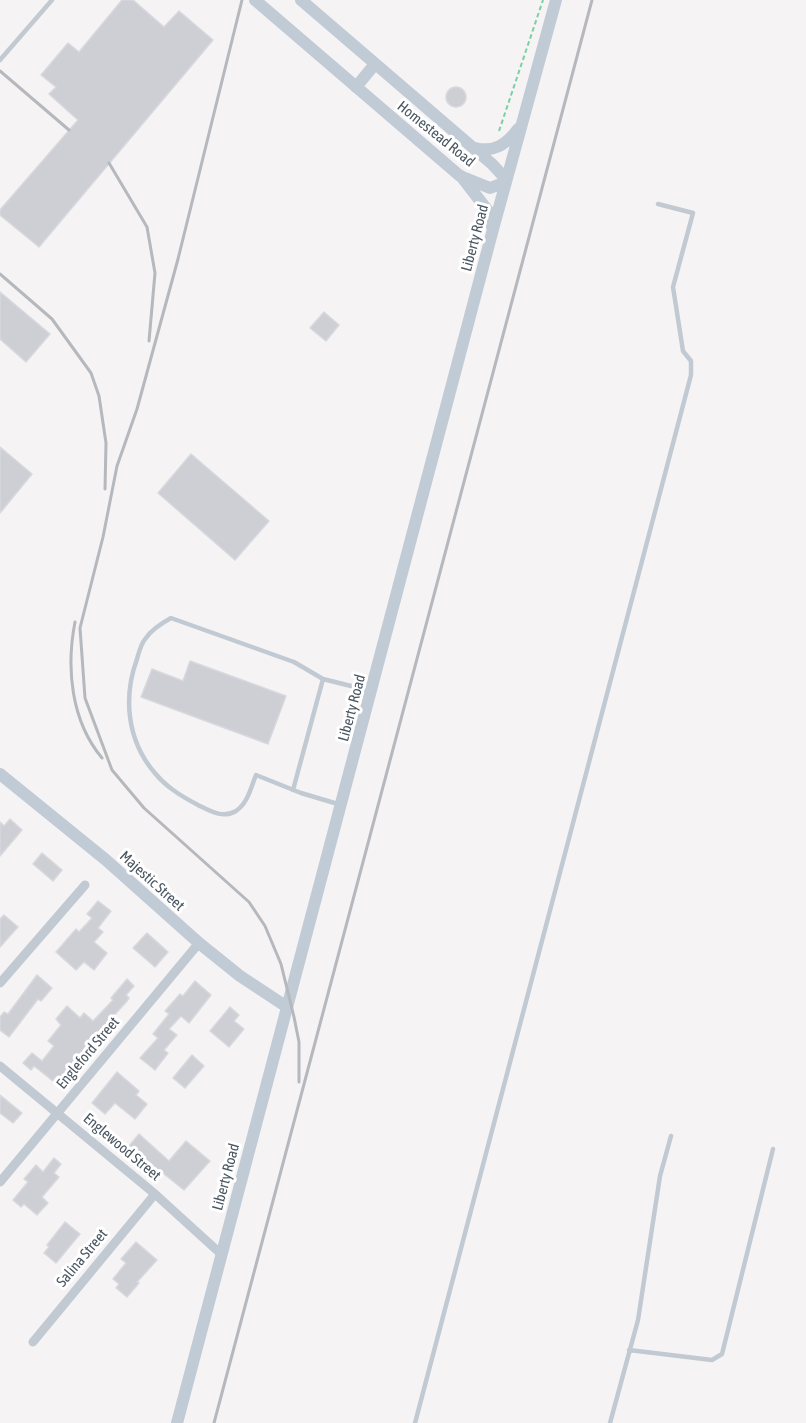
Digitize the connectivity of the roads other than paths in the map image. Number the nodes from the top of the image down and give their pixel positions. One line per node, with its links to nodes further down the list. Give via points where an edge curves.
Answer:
1 (52, 0): 5 (lane)
2 (255, 0): 7 (main road, Homestead Road)
3 (301, 0): 6 (main road, Homestead Road)
4 (556, 0): 8 (main road, Liberty Road)
5 (0, 60)
6 (375, 64): 7 (main road); 9 (main road, Homestead Road)
7 (356, 87): 10 (main road, Homestead Road)
8 (525, 111): 9 (main road, via 518,129 506,143 491,150); 11 (main road, Liberty Road)
9 (473, 148): 11 (main road, Homestead Road)
10 (460, 176): 11 (main road, Homestead Road, via 490,188); 13 (main road, via 488,211)
11 (506, 183): 13 (main road, Liberty Road)
12 (658, 204): 33 (lane, via 693,213 673,287 683,351 691,361 691,375)
13 (492, 233): 15 (main road, Liberty Road)
14 (323, 679): 15 (lane); 17 (lane); 17 (lane, via 294,662 171,618 144,640 132,673 129,700 135,739 154,773 177,794 224,815 244,804 256,775)
15 (372, 691): 18 (main road, Liberty Road)
16 (0, 774): 20 (main road, Majestic Street, via 106,860)
17 (293, 790): 18 (lane)
18 (341, 805): 22 (main road, Liberty Road)
19 (85, 885): 21 (street)
20 (199, 943): 22 (main road, Majestic Street, via 240,976); 24 (street, Engleford Street)
21 (0, 983)
22 (288, 1006): 29 (main road, Liberty Road)
23 (0, 1066): 24 (street, Englewood Street)
24 (58, 1113): 27 (street, Engleford Street); 28 (street, Englewood Street)
25 (671, 1136): 31 (lane, via 660,1176)
26 (773, 1149): 31 (lane, via 722,1354 712,1360)
27 (0, 1182)
28 (155, 1194): 29 (street, Englewood Street); 30 (street, Salina Street)
29 (221, 1254): 32 (main road, Liberty Road)
30 (33, 1342)
31 (630, 1350): 34 (lane)
32 (177, 1423)
33 (415, 1423)
34 (610, 1423)

